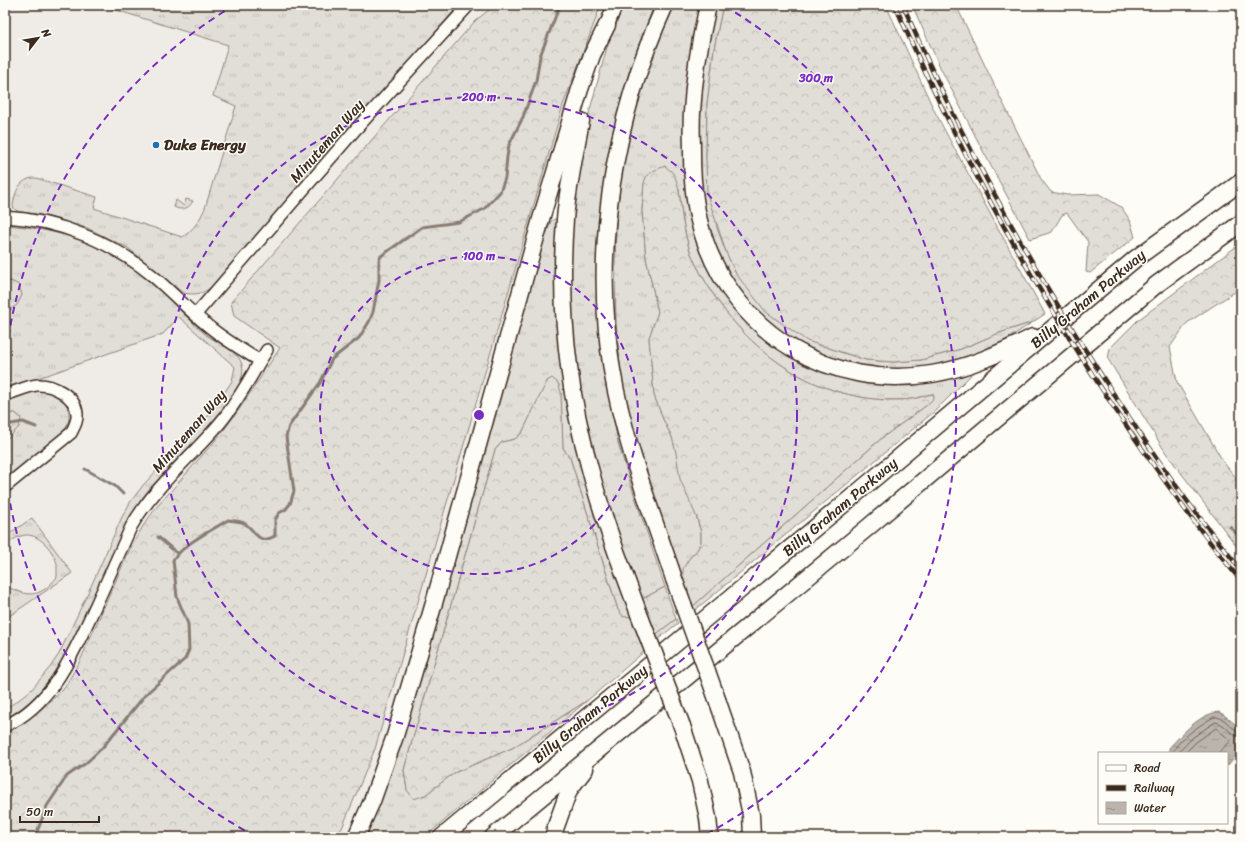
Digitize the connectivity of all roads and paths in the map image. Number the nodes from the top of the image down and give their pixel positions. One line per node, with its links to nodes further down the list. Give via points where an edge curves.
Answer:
1 (469, 5): 9 (street, Minuteman Way, via 356,129)
2 (616, 5): 5 (main road)
3 (665, 5): 22 (highway, bridge, via 634,85 615,162 609,206 605,286 612,370 626,434 746,785)
4 (708, 5): 10 (highway, via 698,54 692,112 694,194 703,238 720,275 758,324 787,346 830,367 893,378 930,375 974,364)
5 (607, 24): 17 (highway, via 580,89 541,219 395,736); 21 (highway, bridge, via 581,120 568,192 564,243 564,315 572,389 601,507 682,726 700,781)
6 (1241, 182): 10 (highway, Billy Graham Parkway, via 1135,259)
7 (5, 217): 9 (street, via 37,221 72,230 107,245 138,264)
8 (1241, 223): 16 (highway, via 1156,285)
9 (196, 314): 12 (street, via 217,332)
10 (1055, 327): 18 (highway, Billy Graham Parkway)
11 (267, 350): 12 (street, Minuteman Way)
12 (260, 361): 15 (street, Minuteman Way, via 222,421 141,510 75,650 59,678 25,714)
13 (5, 396): 14 (street, via 37,385 52,387 73,402 77,412 76,423 71,433)
14 (5, 488)
15 (5, 726)
16 (600, 749): 19 (highway); 20 (highway, via 569,790)
17 (356, 837)
18 (442, 837)
19 (493, 837)
20 (554, 837)
21 (710, 837)
22 (752, 837)

